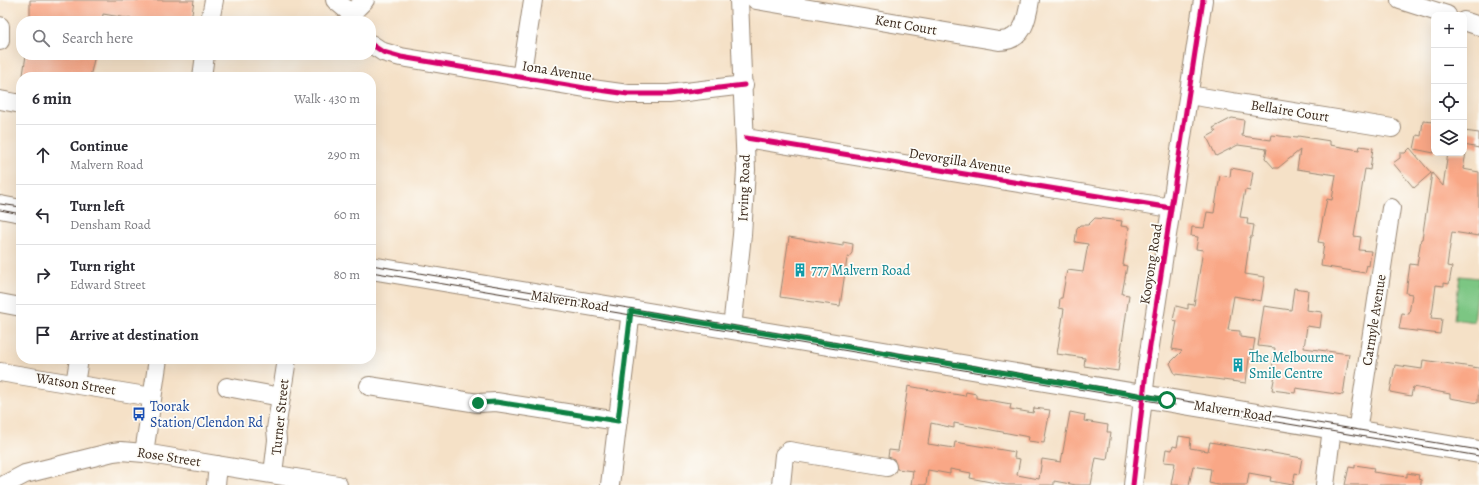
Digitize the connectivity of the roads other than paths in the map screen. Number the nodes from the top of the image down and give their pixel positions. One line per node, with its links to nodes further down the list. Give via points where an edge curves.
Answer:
1 (214, 0): 11 (street)
2 (335, 0): 12 (street)
3 (365, 0): 13 (street)
4 (533, 0): 21 (street)
5 (739, 0): 22 (street, Irving Road)
6 (756, 0): 7 (street, Kent Court, via 999,41 1012,38 1024,28)
7 (1030, 0)
8 (1203, 0): 23 (street, Kooyong Road)
9 (1400, 0): 10 (street)
10 (1438, 12)
11 (211, 16)
12 (351, 16)
13 (354, 16)
14 (1467, 22): 16 (street)
15 (0, 26): 17 (street)
16 (1479, 26)
17 (0, 41)
18 (376, 47): 21 (street, Iona Avenue, via 392,55)
19 (204, 60): 20 (street)
20 (203, 72)
21 (521, 78): 22 (street, Iona Avenue, via 628,94 668,94)
22 (744, 85): 27 (street, Irving Road)
23 (1188, 95): 26 (street, Bellaire Court); 29 (street, Kooyong Road)
24 (0, 100): 25 (street)
25 (16, 103)
26 (1392, 128)
27 (746, 138): 29 (street, Devorgilla Avenue); 36 (street, Irving Road, via 745,201)
28 (0, 207): 31 (main road)
29 (1171, 208): 45 (street, Kooyong Road)
30 (1391, 208): 49 (street, Carmyle Avenue)
31 (16, 210)
32 (376, 269): 35 (main road, Malvern Road)
33 (0, 304): 34 (street)
34 (16, 306)
35 (631, 311): 36 (main road, Malvern Road); 47 (street)
36 (732, 328): 45 (main road, Malvern Road)
37 (78, 364): 41 (street)
38 (157, 364): 44 (street)
39 (285, 364): 46 (street, Turner Street)
40 (0, 372): 41 (street, Watson Street)
41 (75, 384): 44 (street, Watson Street)
42 (369, 386): 47 (street)
43 (227, 387): 46 (street)
44 (152, 396): 51 (street)
45 (1143, 396): 48 (main road, Malvern Road); 61 (street, Kooyong Road)
46 (281, 397): 54 (street, Turner Street)
47 (618, 421): 59 (street)
48 (1332, 428): 49 (main road, Malvern Road); 62 (street)
49 (1357, 432): 50 (main road, Malvern Road)
50 (1479, 452)
51 (144, 453): 52 (street, Rose Street); 56 (street, Rose Street, via 113,452 25,474)
52 (218, 465): 54 (street, Rose Street); 57 (street)
53 (886, 466): 60 (street, via 790,451 784,455)
54 (273, 474): 55 (street, Rose Street)
55 (320, 484): 58 (street, Rose Street)
56 (4, 485)
57 (216, 485)
58 (338, 485)
59 (610, 485)
60 (781, 485)
61 (1132, 485)
62 (1325, 485)

